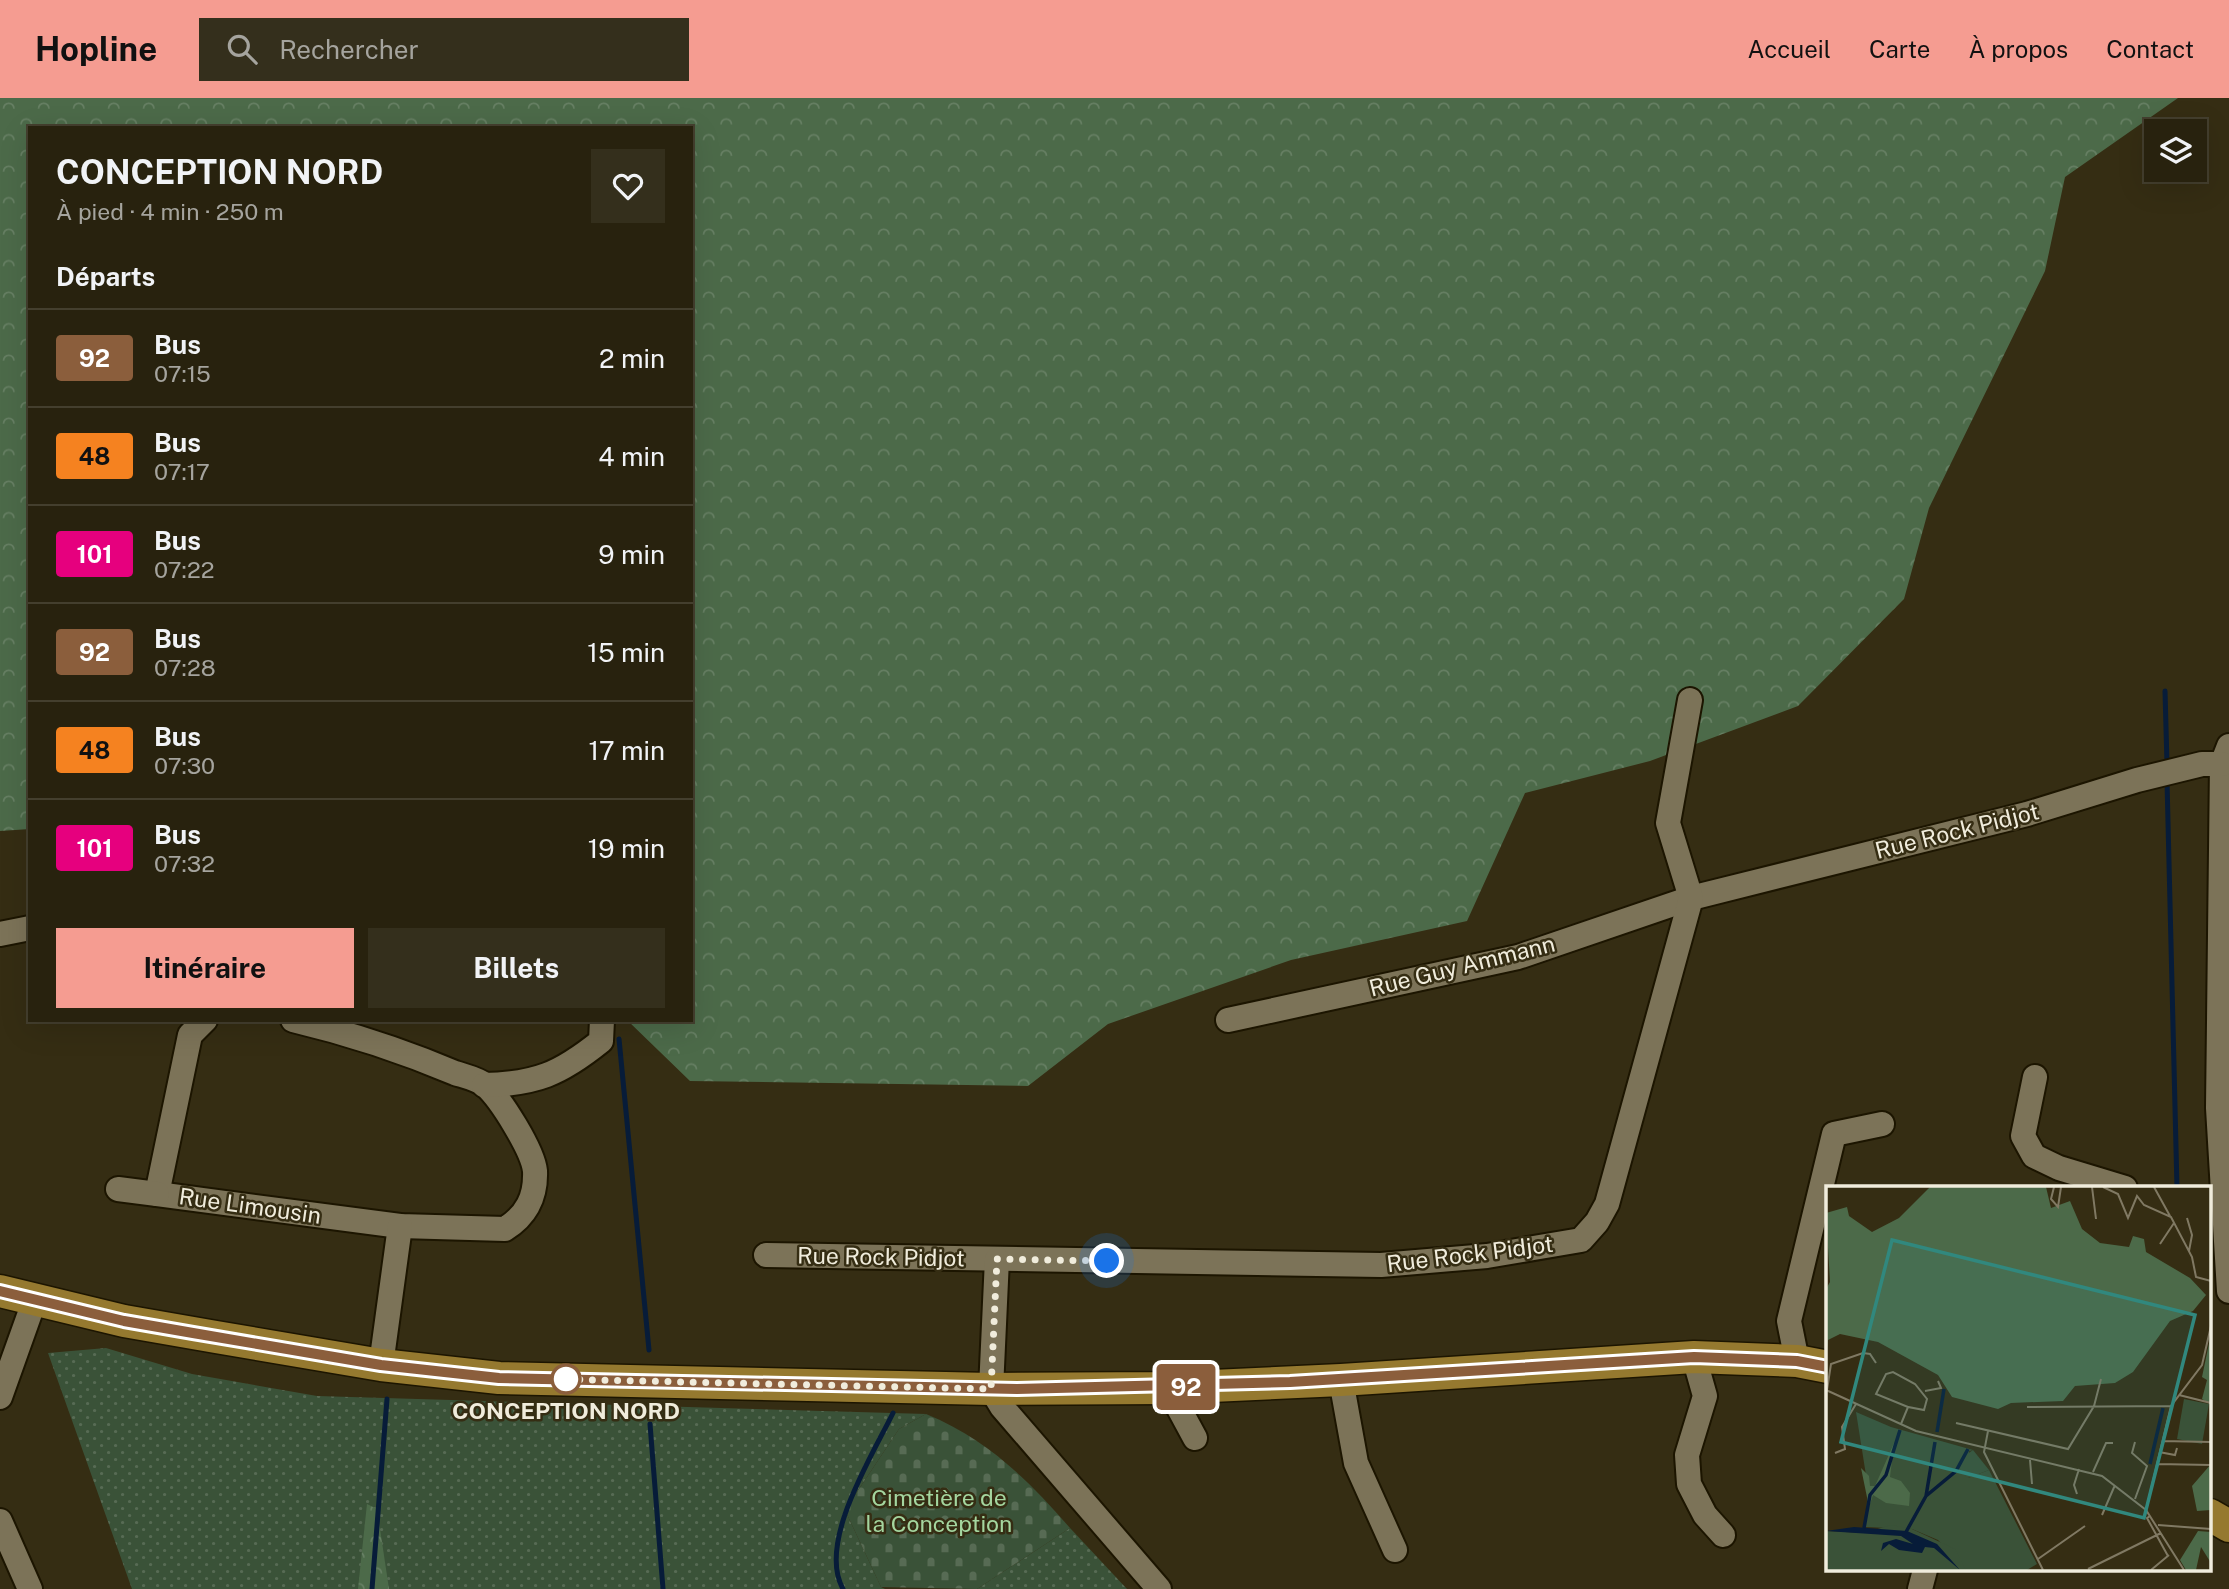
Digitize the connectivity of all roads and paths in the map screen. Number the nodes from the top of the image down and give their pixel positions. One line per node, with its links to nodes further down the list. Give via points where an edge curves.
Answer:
1 (1690, 700): 3 (street, via 1668,823)
2 (2218, 758): 3 (street, Rue Rock Pidjot, via 2027,814); 10 (street)
3 (1692, 898): 6 (street, Rue Guy Ammann, via 1518,957); 21 (street, Rue Rock Pidjot, via 1607,1204 1581,1240 1487,1256 1381,1265)
4 (28, 928): 5 (street)
5 (0, 934)
6 (1228, 1020)
7 (203, 1022): 17 (street, Rue Limousin, via 190,1035)
8 (300, 1022): 12 (street, via 414,1055)
9 (602, 1022): 12 (street, via 601,1041 567,1067 543,1079)
10 (2224, 1023): 13 (street)
11 (2035, 1077): 15 (street, via 2023,1136 2034,1156)
12 (484, 1085): 19 (street, Rue Limousin, via 534,1160 536,1184 530,1205 520,1220 505,1229)
13 (2223, 1108): 18 (street)
14 (1882, 1124): 26 (street, via 1834,1135 1789,1321)
15 (2118, 1186)
16 (118, 1189): 17 (street)
17 (157, 1194): 19 (street, Rue Limousin)
18 (2227, 1194): 22 (street)
19 (400, 1226): 27 (street)
20 (766, 1255): 21 (street, Rue Rock Pidjot)
21 (997, 1259): 31 (street, Rue Rock Pidjot)
22 (2229, 1291)
23 (0, 1292): 24 (main road)
24 (35, 1298): 27 (main road, via 124,1321); 32 (street)
25 (1694, 1357): 26 (main road); 29 (main road); 37 (street, via 1705,1396 1688,1455 1689,1484 1705,1515)
26 (1797, 1361): 28 (main road)
27 (381, 1365): 31 (main road, via 499,1378)
28 (1826, 1367)
29 (1341, 1380): 30 (main road); 38 (street, via 1356,1463)
30 (1168, 1388): 31 (main road); 33 (street)
31 (991, 1389): 41 (street)
32 (0, 1397)
33 (1195, 1438)
34 (2212, 1516): 36 (main road)
35 (0, 1521): 40 (street)
36 (2229, 1525)
37 (1723, 1535)
38 (1395, 1550)
39 (1924, 1572): 42 (street)
40 (30, 1589)
41 (1159, 1589)
42 (1920, 1589)

